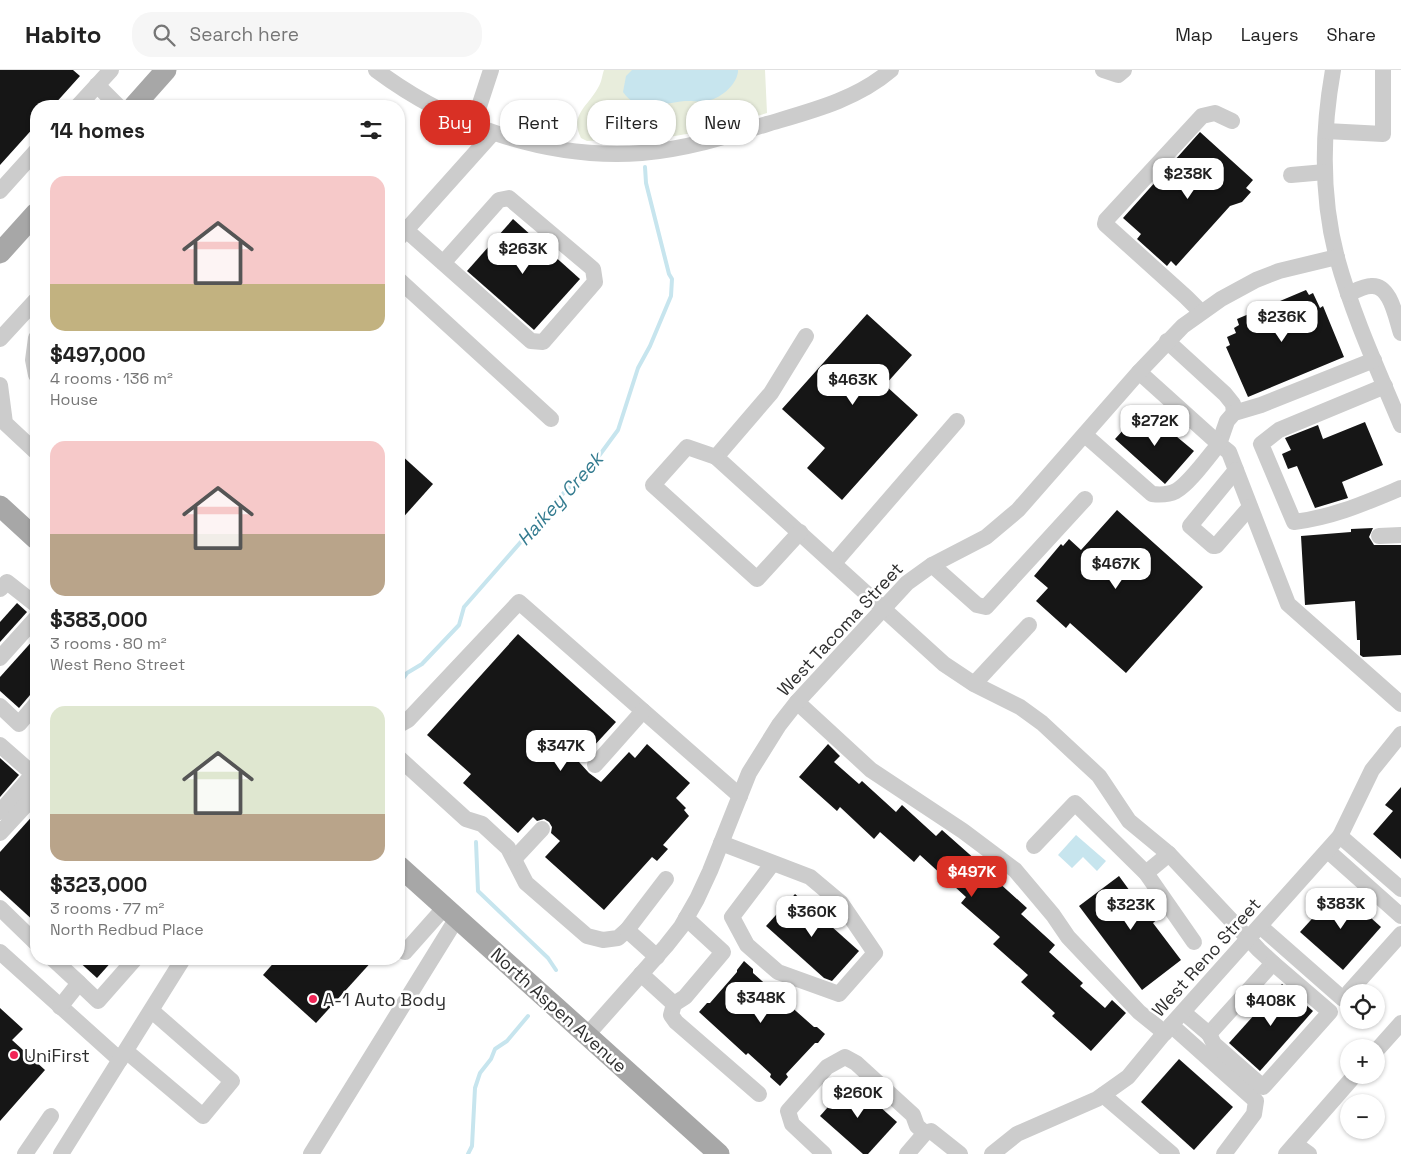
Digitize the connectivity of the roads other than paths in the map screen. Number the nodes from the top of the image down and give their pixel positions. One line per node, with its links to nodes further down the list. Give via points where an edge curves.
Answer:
1 (111, 70): 10 (street)
2 (166, 70): 13 (main road)
3 (376, 70): 14 (street)
4 (491, 70): 15 (street)
5 (891, 70): 19 (street, via 880,80 832,106 684,147 641,153 601,153 561,149)
6 (1103, 70): 7 (street, via 1118,75)
7 (1124, 70)
8 (1333, 70): 17 (street)
9 (1383, 70): 17 (street, via 1383,134)
10 (97, 85): 11 (street); 12 (street)
11 (83, 100)
12 (124, 100)
13 (138, 100)
14 (420, 100)
15 (481, 100)
16 (1232, 121): 33 (street, via 1215,113 1202,116 1105,224)
17 (1326, 131): 21 (street)
18 (490, 132): 19 (street)
19 (493, 133): 25 (street)
20 (30, 158): 23 (street)
21 (1325, 172): 22 (street); 28 (street, via 1327,205)
22 (1291, 175)
23 (0, 191)
24 (30, 220): 27 (main road)
25 (405, 231)
26 (405, 236): 29 (street)
27 (0, 253)
28 (1337, 257): 31 (street); 33 (street, West Tacoma Street, via 1256,280)
29 (443, 263): 29 (street, via 531,341 543,342 595,282 593,269 509,198 499,200)
30 (405, 285): 44 (street)
31 (1348, 294): 34 (street, via 1371,286 1381,288 1388,295); 38 (street)
32 (30, 306): 36 (street)
33 (1201, 312): 37 (street, West Tacoma Street)
34 (1401, 333)
35 (806, 336): 49 (street, via 770,393)
36 (0, 339)
37 (1167, 341): 39 (street, West Tacoma Street); 42 (street, via 1226,394 1233,404)
38 (1374, 360): 41 (street); 42 (street)
39 (1139, 372): 46 (street, West Tacoma Street); 47 (street)
40 (0, 385): 48 (street, via 4,423)
41 (1385, 386): 43 (street); 51 (street, via 1279,430 1261,444 1294,522 1323,518)
42 (1234, 413): 47 (street, via 1227,420)
43 (1400, 418)
44 (551, 419)
45 (957, 421): 59 (street)
46 (1085, 435): 47 (street, via 1152,494 1162,495 1176,491); 60 (street, West Tacoma Street, via 1000,527)
47 (1220, 444): 50 (street, via 1229,452)
48 (30, 447)
49 (716, 457): 55 (street); 55 (street, via 687,448 653,485 757,579)
50 (1236, 470): 54 (street); 54 (street, via 1190,526 1216,546)
51 (1401, 488)
52 (1085, 499): 60 (street, via 986,607 977,605)
53 (0, 506): 56 (main road)
54 (1250, 507): 69 (street, via 1288,604)
55 (800, 532): 59 (street)
56 (30, 534)
57 (1401, 535): 58 (street)
58 (1379, 536)
59 (834, 563): 63 (street)
60 (932, 565): 63 (street, West Tacoma Street)
61 (0, 589): 62 (street, via 7,582)
62 (30, 603)
63 (883, 608): 67 (street, via 944,664); 68 (street, West Tacoma Street)
64 (30, 616): 66 (street)
65 (1029, 626): 67 (street)
66 (0, 658)
67 (974, 684): 89 (street, via 1005,698 1042,724 1099,776 1129,821)
68 (797, 702): 80 (street, West Tacoma Street, via 763,749); 121 (street, via 871,770 1015,870 1068,937 1138,1012)
69 (1401, 704)
70 (0, 706): 71 (street, via 19,724)
71 (30, 711)
72 (643, 711): 73 (street, via 519,602); 77 (street); 80 (street)
73 (405, 722)
74 (1398, 742): 85 (street, West Reno Street, via 1372,770)
75 (0, 745): 78 (street)
76 (405, 763): 90 (street, via 466,819 482,824 508,848)
77 (594, 765)
78 (30, 771)
79 (30, 777): 82 (street)
80 (740, 796): 86 (street, West Tacoma Street)
81 (30, 800): 84 (street)
82 (0, 812)
83 (542, 829): 90 (street)
84 (0, 833)
85 (1340, 836): 88 (street, West Reno Street); 95 (street)
86 (722, 843): 91 (street); 99 (street, West Tacoma Street)
87 (1034, 846): 93 (street, via 1075,803)
88 (1328, 851): 98 (street); 101 (street, West Reno Street)
89 (1169, 854): 93 (street); 101 (street)
90 (514, 859): 100 (street, via 526,883 587,936 603,940 618,938)
91 (773, 863): 91 (street, via 810,877 841,903 875,953 839,994 778,972 747,945 732,917)
92 (405, 871): 97 (main road, North Aspen Avenue)
93 (1146, 873): 104 (street)
94 (666, 879): 100 (street)
95 (1401, 889)
96 (0, 908): 103 (street)
97 (451, 913): 106 (street); 123 (main road, North Aspen Avenue); 134 (street)
98 (1401, 916)
99 (686, 918): 107 (street, West Tacoma Street); 116 (street, via 723,952 685,996)
100 (627, 930): 107 (street)
101 (1254, 932): 108 (street); 115 (street); 119 (street, West Reno Street)
102 (1401, 934): 114 (street)
103 (30, 937)
104 (1194, 942)
105 (0, 952): 117 (street)
106 (405, 952)
107 (657, 957): 112 (street, West Tacoma Street)
108 (1273, 962): 122 (street); 122 (street, via 1330,1012 1263,1087 1214,1044)
109 (60, 965): 113 (street)
110 (130, 965): 113 (street, via 98,1002)
111 (180, 965): 118 (street)
112 (641, 974): 116 (street); 123 (street, West Tacoma Street)
113 (79, 983): 117 (street)
114 (1357, 984)
115 (1340, 997)
116 (674, 1004): 127 (street, via 671,1015 676,1022)
117 (60, 1006): 125 (street)
118 (152, 1011): 125 (street); 125 (street, via 232,1081 202,1116)
119 (1183, 1012): 121 (street, West Reno Street); 122 (street)
120 (1401, 1023): 124 (street)
121 (1168, 1029): 128 (street, West Reno Street, via 1128,1077); 141 (street, via 1256,1101 1254,1114)
122 (1209, 1034)
123 (586, 1035): 135 (main road, North Aspen Avenue)
124 (1385, 1041)
125 (123, 1055): 133 (street)
126 (1347, 1084): 131 (street)
127 (759, 1094)
128 (1103, 1095): 139 (street, West Reno Street, via 1017,1134); 140 (street)
129 (50, 1116): 132 (street)
130 (925, 1133): 136 (street, via 917,1126 913,1115 856,1063 845,1057 827,1067 788,1111 792,1124); 137 (street); 138 (street, via 931,1131 939,1135)
131 (1290, 1149): 142 (street)
132 (24, 1154)
133 (61, 1154)
134 (310, 1154)
135 (719, 1154)
136 (824, 1154)
137 (907, 1154)
138 (960, 1154)
139 (992, 1154)
140 (1172, 1154)
141 (1224, 1154)
142 (1309, 1154)

